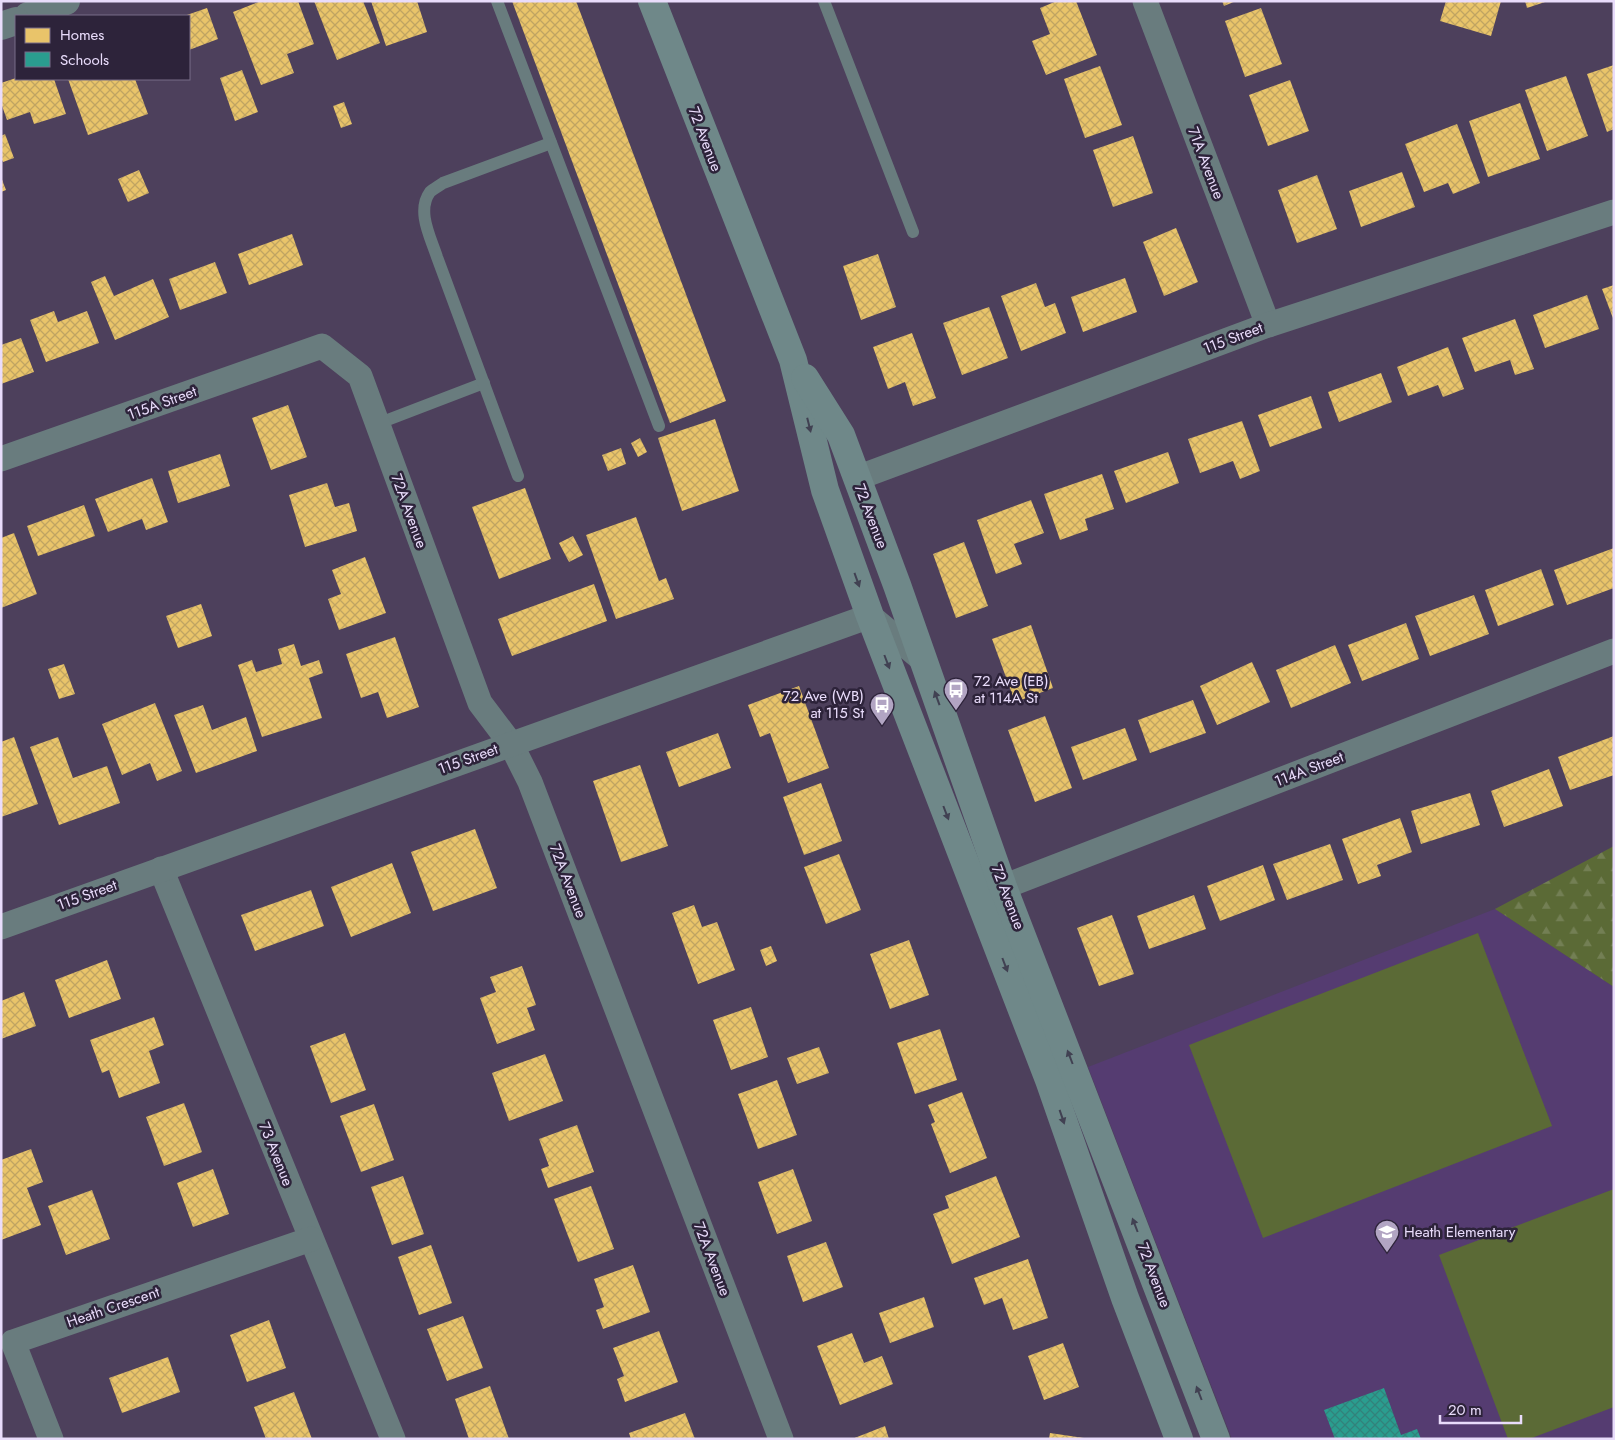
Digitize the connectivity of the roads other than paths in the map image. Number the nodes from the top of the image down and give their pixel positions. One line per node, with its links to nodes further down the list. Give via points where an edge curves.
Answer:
1 (66, 1): 6 (street)
2 (497, 1): 9 (lane)
3 (652, 1): 14 (main road, 72 Avenue)
4 (824, 1): 11 (lane)
5 (1145, 1): 12 (street, 71A Avenue)
6 (31, 15)
7 (15, 21): 8 (street)
8 (1, 26)
9 (551, 143): 15 (lane, via 443,183 431,192 424,204 425,222); 17 (lane)
10 (1614, 212): 12 (street, 115 Street)
11 (913, 232)
12 (1268, 325): 20 (street, 115 Street)
13 (322, 346): 16 (street, 72A Avenue, via 360,376); 18 (street, 115A Street)
14 (793, 360): 20 (main road, 72 Avenue, via 841,436); 21 (main road, 72 Avenue, one-way to 21, via 825,490)
15 (484, 383): 16 (lane); 19 (lane)
16 (377, 424): 24 (street, 72A Avenue, via 480,704)
17 (659, 426)
18 (1, 460)
19 (518, 476)
20 (857, 478): 23 (main road, 72 Avenue)
21 (870, 616): 23 (street); 24 (street, 115 Street); 32 (main road, 72 Avenue, one-way to 32, via 1049,1080 1125,1298)
22 (1614, 650): 26 (street, 114A Street)
23 (924, 661): 26 (main road, 72 Avenue, one-way to 23)
24 (511, 744): 25 (street, 115 Street); 31 (street, 72A Avenue, via 537,800)
25 (161, 868): 27 (street, 115 Street); 28 (street, 73 Avenue)
26 (1003, 886): 33 (main road, 72 Avenue, one-way to 26)
27 (1, 926)
28 (311, 1239): 29 (street, Heath Crescent, via 13,1342); 30 (street, 73 Avenue)
29 (51, 1439)
30 (393, 1439)
31 (781, 1439)
32 (1179, 1439)
33 (1216, 1439)

